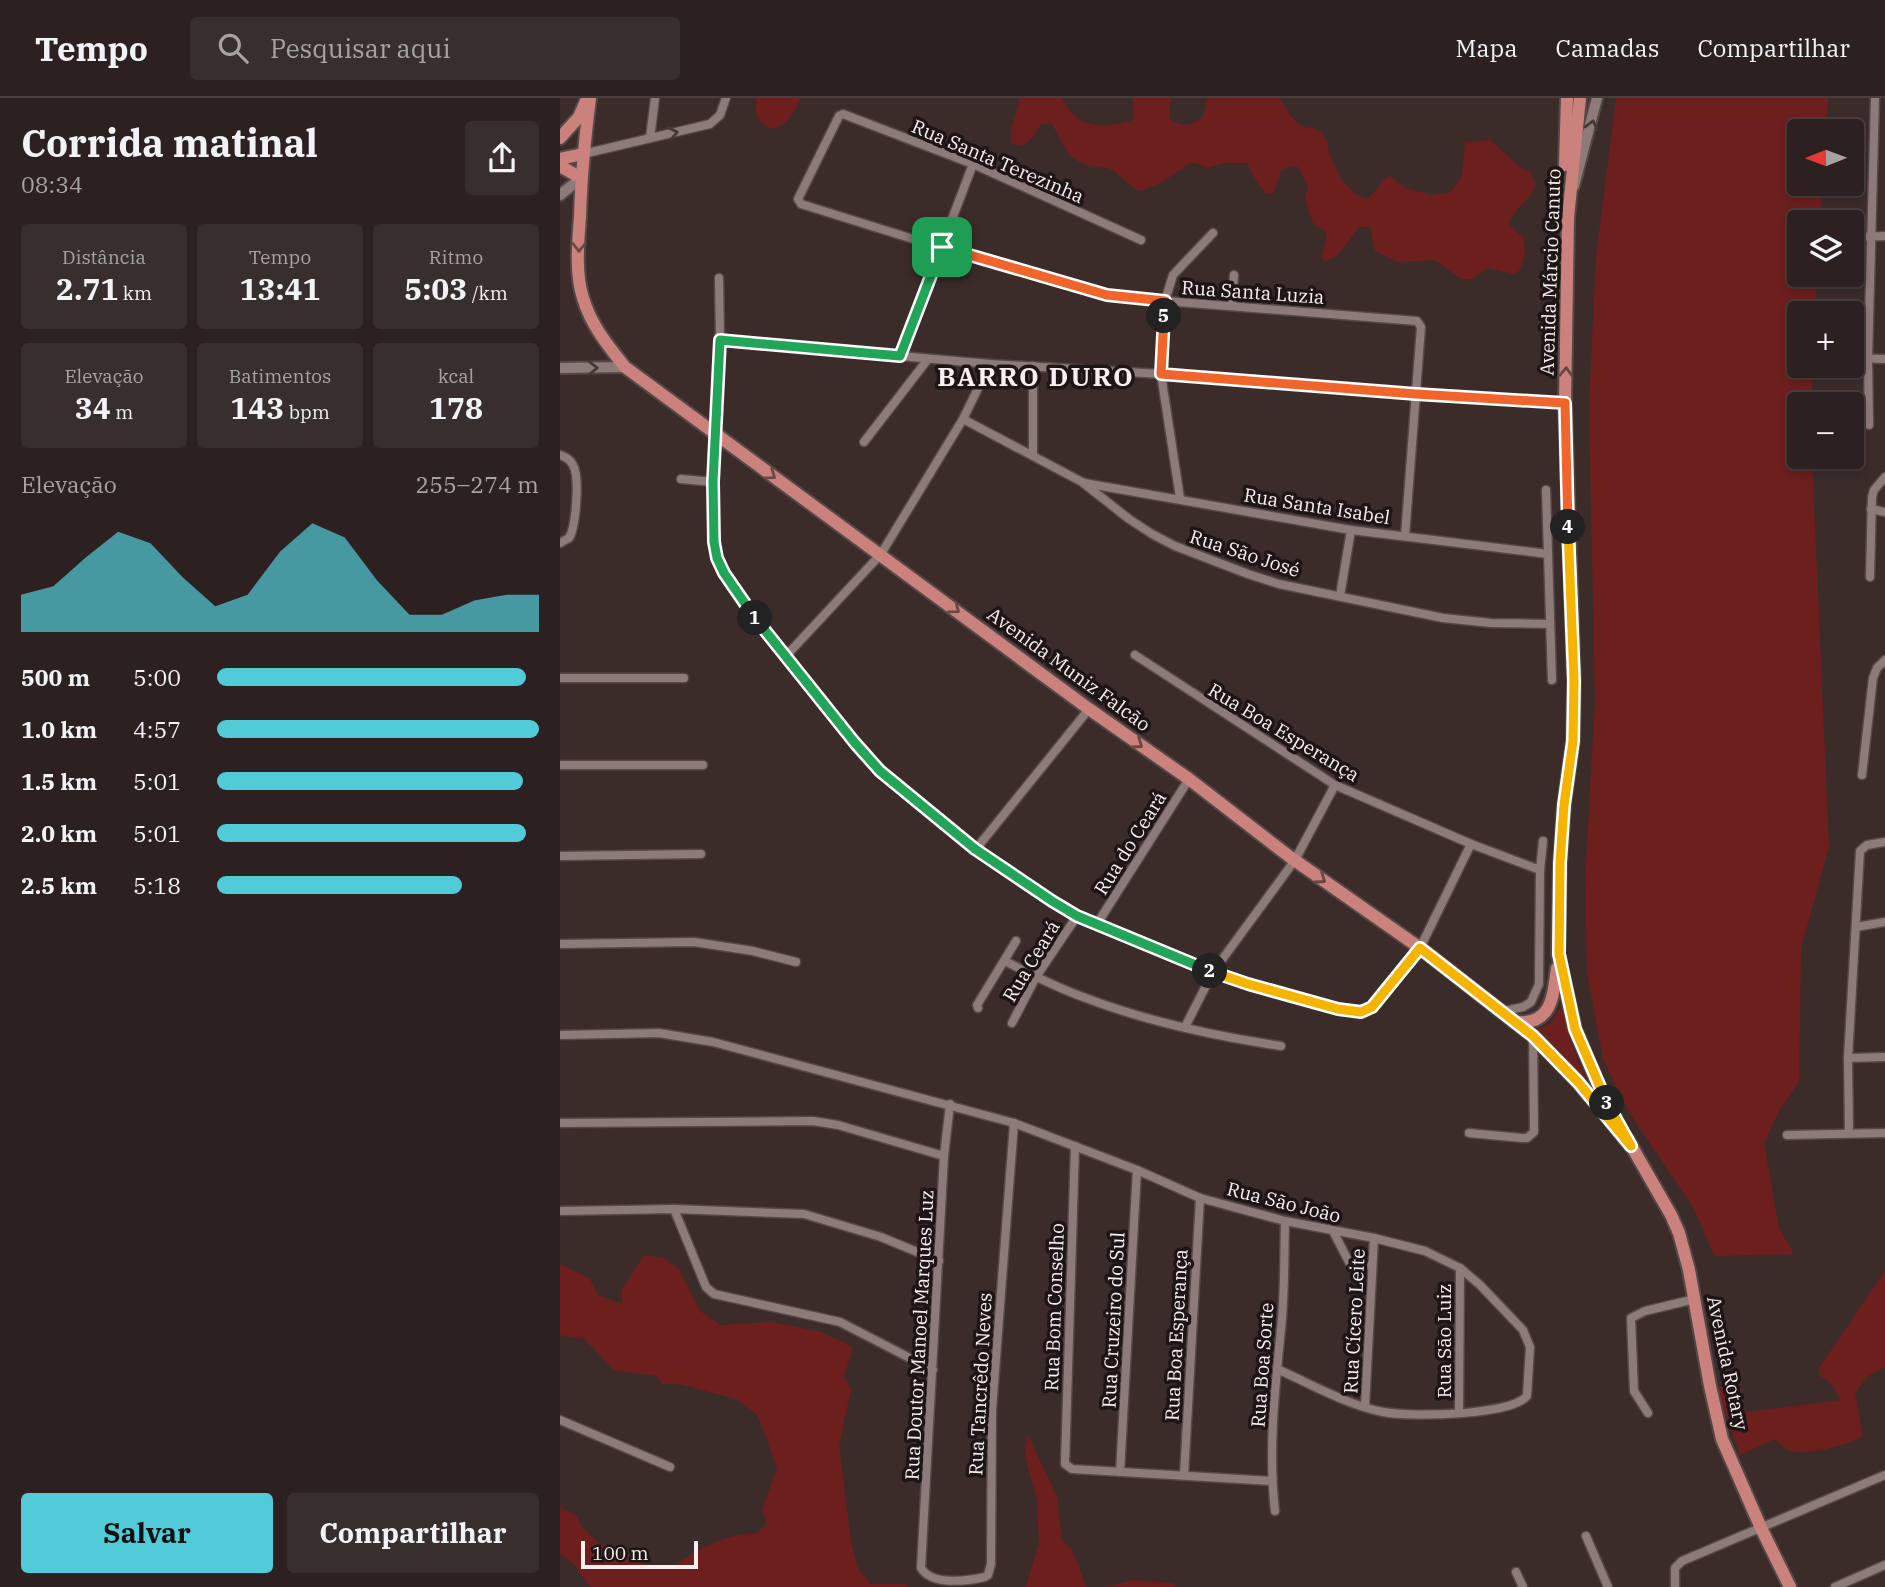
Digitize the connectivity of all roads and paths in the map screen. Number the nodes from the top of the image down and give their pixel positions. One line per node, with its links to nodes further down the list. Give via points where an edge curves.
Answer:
1 (589, 98): 8 (main road); 10 (main road, Avenida Muniz Falcão)
2 (655, 98): 9 (street)
3 (726, 98): 9 (street, one-way to 3, via 710,124 720,115)
4 (1567, 98): 18 (main road)
5 (1580, 98): 16 (main road, Avenida Márcio Canuto)
6 (1597, 98): 16 (main road, one-way to 6)
7 (1875, 98): 21 (street)
8 (560, 138)
9 (650, 138): 10 (street)
10 (583, 154): 11 (main road); 14 (main road, Avenida Muniz Falcão)
11 (560, 159)
12 (973, 164): 17 (street, Rua Santa Terezinha, via 842,114 807,177); 23 (street, Rua Santa Terezinha); 24 (street)
13 (560, 166): 14 (main road)
14 (581, 178): 15 (main road); 37 (main road, Avenida Muniz Falcão, one-way to 37, via 578,246 582,297 597,330)
15 (560, 195)
16 (1569, 199): 18 (main road, Avenida Márcio Canuto)
17 (799, 202): 24 (street, Rua Santa Luzia)
18 (1568, 218): 41 (main road, Avenida Márcio Canuto, one-way to 18)
19 (1213, 233): 27 (street, via 1173,275)
20 (1864, 236): 21 (street)
21 (1872, 236): 22 (street); 32 (street)
22 (1885, 236)
23 (1141, 240)
24 (942, 247): 27 (street, Rua Santa Luzia, via 1107,295); 30 (street)
25 (1234, 275): 28 (street)
26 (719, 278): 29 (street)
27 (1165, 301): 28 (street, Rua Santa Luzia); 39 (street)
28 (1233, 306): 40 (street, Rua Santa Luzia, via 1418,321)
29 (720, 340): 30 (street); 44 (street)
30 (900, 356): 33 (street)
31 (1864, 358): 32 (street)
32 (1868, 358): 34 (street); 43 (street)
33 (928, 359): 35 (street); 45 (street)
34 (1885, 359)
35 (990, 365): 36 (street); 42 (street)
36 (1033, 366): 39 (street); 47 (street)
37 (625, 367): 38 (main road, one-way to 37); 44 (main road, Avenida Muniz Falcão)
38 (560, 368)
39 (1161, 374): 40 (street); 53 (street)
40 (1416, 394): 41 (street); 57 (street)
41 (1565, 403): 91 (main road, Avenida Márcio Canuto, via 1574,681 1573,741 1560,863)
42 (964, 419): 47 (street, Rua São José); 59 (street)
43 (1869, 425)
44 (716, 436): 50 (street); 59 (main road, Avenida Muniz Falcão, one-way to 59)
45 (864, 442)
46 (560, 455): 58 (street, via 571,461 576,472 574,523 569,538)
47 (1033, 455): 51 (street, Rua São José)
48 (1885, 477): 54 (street, via 1874,490)
49 (681, 479): 50 (street)
50 (713, 482): 65 (street, via 717,558 733,589)
51 (1082, 482): 53 (street, Rua Santa Isabel); 62 (street, Rua São José, via 1129,519 1175,546 1279,584)
52 (1546, 490): 60 (street)
53 (1180, 498): 56 (street, Rua Santa Isabel)
54 (1871, 509): 55 (street); 61 (street)
55 (1885, 512)
56 (1352, 530): 57 (street, Rua Santa Isabel); 62 (street)
57 (1405, 536): 60 (street, Rua Santa Isabel)
58 (560, 543)
59 (881, 554): 65 (street); 70 (main road, Avenida Muniz Falcão, one-way to 70)
60 (1548, 554): 63 (street)
61 (1870, 578)
62 (1340, 596): 63 (street, Rua São José, via 1461,620)
63 (1550, 624): 69 (street)
64 (1135, 656): 75 (street, Rua Boa Esperança)
65 (785, 657): 79 (street, via 880,771)
66 (1885, 660): 73 (street, via 1873,678)
67 (560, 678): 68 (street)
68 (684, 678)
69 (1552, 680)
70 (1088, 709): 74 (main road, Avenida Muniz Falcão, one-way to 74); 79 (street, via 1012,809)
71 (560, 765): 72 (street)
72 (703, 765)
73 (1862, 775)
74 (1189, 779): 82 (main road, Avenida Muniz Falcão); 86 (street, Rua do Ceará)
75 (1335, 785): 78 (street, Rua Boa Esperança); 82 (street)
76 (1543, 841): 83 (street)
77 (1885, 842): 87 (street, via 1863,847 1859,858)
78 (1471, 844): 83 (street, Rua Boa Esperança); 90 (street)
79 (975, 849): 84 (street)
80 (701, 854): 81 (street)
81 (560, 856)
82 (1295, 860): 90 (main road, Avenida Muniz Falcão, one-way to 90); 94 (street)
83 (1540, 870): 97 (street, via 1539,984 1531,1002)
84 (1077, 916): 86 (street); 95 (street, Rua Ceará)
85 (1885, 922): 87 (street)
86 (1097, 924): 94 (street)
87 (1856, 927): 105 (street)
88 (1016, 941): 92 (street)
89 (560, 944): 93 (street, via 694,942)
90 (1420, 948): 94 (street, via 1372,1007 1361,1012); 97 (main road, Avenida Muniz Falcão)
91 (1559, 954): 98 (main road, via 1548,1009 1536,1019); 114 (main road, Avenida Márcio Canuto, via 1575,1029)
92 (1005, 961): 95 (street); 96 (street)
93 (796, 962)
94 (1213, 972): 100 (street)
95 (1036, 976): 99 (street, Rua Ceará); 100 (street, via 1110,1007)
96 (978, 1008)
97 (1500, 1012): 98 (main road, Avenida Muniz Falcão)
98 (1514, 1022): 102 (main road, Avenida Muniz Falcão)
99 (1012, 1023)
100 (1185, 1027): 103 (street)
101 (560, 1035): 106 (street, Rua São João, via 682,1035)
102 (1533, 1036): 109 (street, via 1534,1132 1527,1138); 114 (main road, Avenida Muniz Falcão)
103 (1280, 1046)
104 (1885, 1057): 105 (street)
105 (1848, 1058): 110 (street)
106 (950, 1104): 108 (street, Rua São João); 115 (street, Rua Doutor Manoel Marques Luz)
107 (560, 1123): 115 (street, via 813,1121)
108 (1014, 1123): 113 (street, Rua São João); 142 (street, Rua Tancrêdo Neves, via 992,1410 990,1570 988,1576 976,1579 940,1580)
109 (1469, 1133)
110 (1849, 1133): 111 (street); 112 (street)
111 (1885, 1133)
112 (1787, 1135)
113 (1075, 1146): 116 (street, Rua São João); 134 (street, Rua Bom Conselho, via 1064,1459 1068,1468)
114 (1631, 1146): 126 (main road, Avenida Rotary, via 1671,1215)
115 (944, 1156): 123 (street, Rua Doutor Manoel Marques Luz)
116 (1138, 1170): 117 (street, Rua São João); 134 (street, Rua Cruzeiro do Sul)
117 (1200, 1198): 120 (street, Rua São João); 135 (street, Rua Boa Esperança)
118 (674, 1209): 119 (street); 123 (street, via 804,1214 881,1237); 127 (street, via 706,1287 714,1294 839,1322)
119 (560, 1211)
120 (1285, 1221): 121 (street, Rua São João); 128 (street, Rua Boa Sorte)
121 (1333, 1231): 122 (street, Rua São João); 124 (street, via 1349,1262)
122 (1374, 1238): 124 (street, Rua Cícero Leite); 125 (street, Rua São João, via 1425,1251)
123 (939, 1261): 127 (street, Rua Doutor Manoel Marques Luz)
124 (1372, 1266): 129 (street, Rua Cícero Leite)
125 (1460, 1268): 130 (street, Rua São Luiz); 130 (street, Rua São João, via 1526,1334 1530,1353 1524,1401)
126 (1695, 1299): 131 (street, via 1631,1318 1634,1391); 139 (main road, Avenida Rotary, via 1717,1420)
127 (933, 1370): 142 (street, Rua Doutor Manoel Marques Luz)
128 (1277, 1370): 129 (street); 137 (street, Rua Boa Sorte)
129 (1365, 1406): 130 (street, via 1386,1412)
130 (1459, 1413)
131 (1648, 1413)
132 (560, 1420): 133 (street)
133 (670, 1467)
134 (1120, 1472): 135 (street)
135 (1184, 1475): 137 (street)
136 (1885, 1475): 139 (street)
137 (1272, 1481): 138 (street, Rua Boa Sorte)
138 (1275, 1511)
139 (1761, 1528): 146 (street, via 1682,1561 1675,1568); 147 (main road, Avenida Rotary)
140 (1586, 1536): 145 (street)
141 (1885, 1565): 148 (street)
142 (921, 1568)
143 (1516, 1572): 144 (street)
144 (1523, 1587)
145 (1608, 1587)
146 (1675, 1587)
147 (1790, 1587)
148 (1835, 1587)

